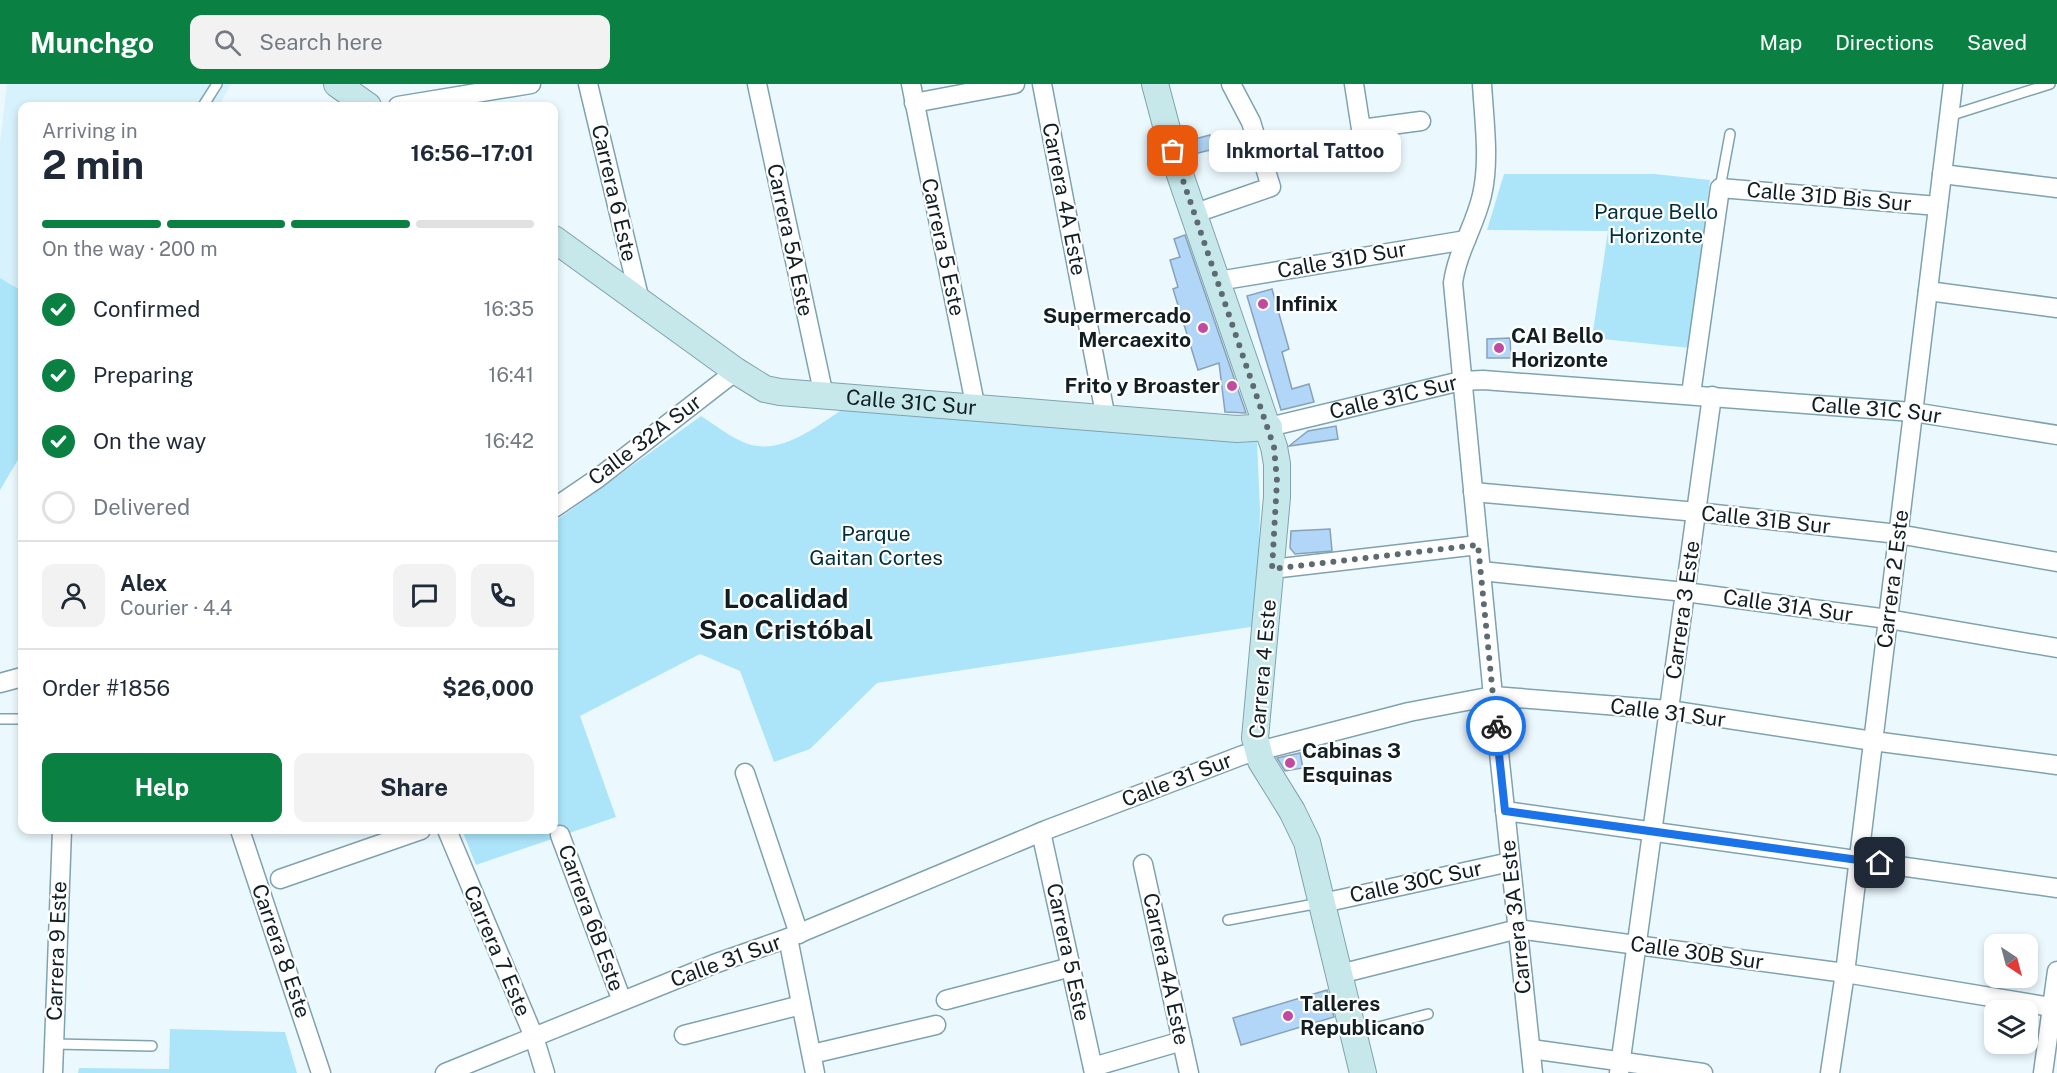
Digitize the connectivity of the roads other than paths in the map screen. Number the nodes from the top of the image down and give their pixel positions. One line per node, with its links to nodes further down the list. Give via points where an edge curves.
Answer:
1 (217, 84): 16 (lane)
2 (337, 84): 15 (street)
3 (588, 84): 31 (street, Carrera 6 Este)
4 (757, 84): 36 (street, Carrera 5A Este)
5 (911, 84): 18 (street, Carrera 5 Este)
6 (1015, 84): 18 (street)
7 (1041, 84): 40 (street, Carrera 4A Este)
8 (1155, 84): 26 (street, Carrera 4 Este)
9 (1231, 84): 26 (street, via 1251,122 1271,187)
10 (1354, 84): 20 (street, via 1361,129)
11 (1482, 84): 27 (street, Carrera 3A Este, via 1484,186)
12 (1953, 84): 19 (street, Carrera 2 Este)
13 (2050, 84): 19 (lane)
14 (520, 85): 17 (street)
15 (361, 97)
16 (206, 102)
17 (421, 102)
18 (914, 103): 38 (street, Carrera 5 Este)
19 (1949, 116): 22 (street, Carrera 2 Este)
20 (1421, 121)
21 (1730, 134): 23 (lane)
22 (1942, 174): 24 (street); 25 (street, Carrera 2 Este)
23 (1720, 188): 25 (street, Calle 31D Bis Sur); 35 (street)
24 (2057, 189)
25 (1938, 206): 30 (street, Carrera 2 Este)
26 (1193, 214): 29 (street, Carrera 4 Este)
27 (1466, 240): 29 (street, Calle 31D Sur); 34 (street, Carrera 3A Este, via 1453,283)
28 (558, 242): 31 (street, Calle 31C Sur)
29 (1218, 281): 41 (street, Carrera 4 Este)
30 (1928, 291): 32 (street); 39 (street, Carrera 2 Este)
31 (640, 301): 33 (street, Calle 31C Sur)
32 (2057, 308)
33 (736, 371): 36 (street, Calle 31C Sur, via 765,389); 44 (street, Calle 32A Sur)
34 (1461, 381): 35 (street, Calle 31C Sur, via 1508,380); 41 (street, Calle 31C Sur); 43 (street, Carrera 3A Este)
35 (1691, 394): 37 (street, Calle 31C Sur)
36 (824, 396): 38 (street, Calle 31C Sur)
37 (1712, 396): 39 (street, Calle 31C Sur); 45 (street, Carrera 3 Este)
38 (976, 410): 40 (street, Calle 31C Sur)
39 (1913, 412): 42 (street, Calle 31C Sur); 46 (street, Carrera 2 Este)
40 (1106, 420): 41 (street, Calle 31C Sur, via 1237,429)
41 (1269, 427): 49 (street, Carrera 4 Este, via 1277,481)
42 (2057, 435)
43 (1473, 492): 45 (street, Calle 31B Sur); 47 (street, Carrera 3A Este)
44 (558, 505)
45 (1697, 512): 46 (street, Calle 31B Sur); 51 (street, Carrera 3 Este)
46 (1898, 534): 48 (street, Calle 31B Sur); 52 (street, Carrera 2 Este)
47 (1478, 545): 49 (street); 50 (street, Carrera 3A Este)
48 (2057, 562)
49 (1272, 569): 61 (street, Carrera 4 Este, via 1255,729)
50 (1481, 572): 51 (street, Calle 31A Sur); 56 (street, Carrera 3A Este)
51 (1685, 592): 52 (street, Calle 31A Sur); 57 (street, Carrera 3 Este)
52 (1888, 620): 53 (street, Calle 31A Sur); 60 (street, Carrera 2 Este)
53 (2057, 648)
54 (18, 678): 55 (street)
55 (0, 683)
56 (1493, 696): 57 (street, Calle 31 Sur); 61 (street, Calle 31 Sur, via 1409,712); 64 (street, Carrera 3A Este)
57 (1669, 710): 60 (street, Calle 31 Sur); 66 (street, Carrera 3 Este)
58 (18, 719): 59 (lane)
59 (0, 720)
60 (1873, 741): 62 (street, Calle 31 Sur); 72 (street, Carrera 2 Este)
61 (1257, 750): 65 (street, Calle 31 Sur); 77 (street, Carrera 4 Este, via 1267,774 1300,826)
62 (2057, 765)
63 (745, 773): 80 (street)
64 (1505, 811): 66 (street); 73 (street, Carrera 3A Este)
65 (1041, 832): 80 (street, Calle 31 Sur); 82 (street, Carrera 5 Este)
66 (1653, 832): 72 (street); 81 (street, Carrera 3 Este)
67 (62, 834): 96 (street, Carrera 9 Este)
68 (241, 834): 103 (street, Carrera 8 Este)
69 (409, 834): 75 (street)
70 (449, 834): 94 (street, Carrera 7 Este)
71 (560, 835): 87 (street, Carrera 6B Este)
72 (1858, 860): 76 (street); 84 (street, Carrera 2 Este)
73 (1510, 862): 77 (street, Calle 30C Sur); 79 (street, Carrera 3A Este)
74 (1143, 864): 95 (street, Carrera 4A Este)
75 (280, 879)
76 (2057, 888)
77 (1323, 903): 78 (lane); 85 (street, Carrera 4 Este)
78 (1228, 920)
79 (1518, 929): 81 (street, Calle 30B Sur); 85 (street, Calle 30B Sur); 98 (street, Carrera 3A Este)
80 (793, 936): 87 (street, Calle 31 Sur); 88 (street)
81 (1637, 945): 84 (street, Calle 30B Sur); 100 (street, Carrera 3 Este)
82 (1071, 967): 86 (street); 101 (street, Carrera 5 Este)
83 (2057, 971): 89 (street)
84 (1845, 973): 89 (street, Calle 30B Sur); 111 (street, Carrera 2 Este)
85 (1340, 974): 92 (street, Carrera 4 Este)
86 (946, 999)
87 (622, 1001): 94 (street, Calle 31 Sur)
88 (801, 1005): 93 (street); 99 (street)
89 (2055, 1007): 112 (street)
90 (1428, 1014): 92 (lane)
91 (936, 1025): 99 (street)
92 (1354, 1033): 108 (street, Carrera 4 Este)
93 (684, 1035)
94 (534, 1037): 104 (street, Calle 31 Sur); 105 (street, Carrera 7 Este)
95 (1182, 1041): 101 (street); 107 (street, Carrera 4A Este)
96 (54, 1044): 97 (lane); 102 (street, Carrera 9 Este)
97 (152, 1046)
98 (1531, 1049): 100 (street); 109 (street, Carrera 3A Este)
99 (812, 1054): 106 (street)
100 (1620, 1067): 110 (street)
101 (1094, 1070)
102 (53, 1073)
103 (321, 1073)
104 (446, 1073)
105 (545, 1073)
106 (815, 1073)
107 (1189, 1073)
108 (1363, 1073)
109 (1533, 1073)
110 (1703, 1073)
111 (1830, 1073)
112 (2043, 1073)

